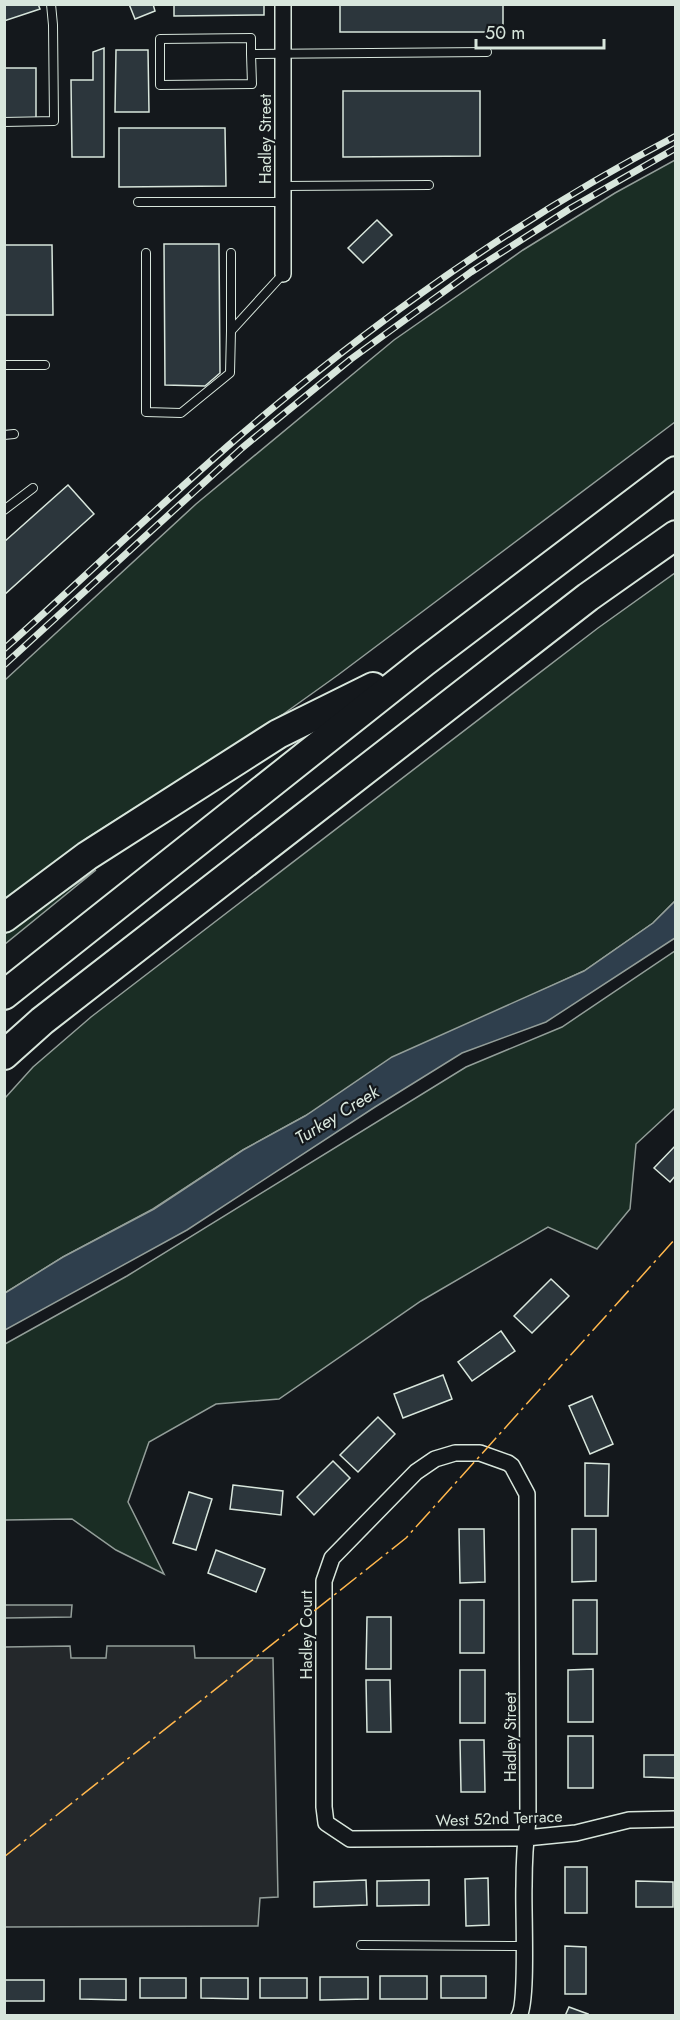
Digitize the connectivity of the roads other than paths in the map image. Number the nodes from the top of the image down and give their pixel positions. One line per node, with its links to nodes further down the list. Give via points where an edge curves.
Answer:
1 (51, 4): 6 (lane, via 54,122)
2 (283, 4): 5 (street, Hadley Street)
3 (487, 52): 5 (lane)
4 (251, 54): 4 (lane, via 251,38 160,39 160,85 252,84); 5 (lane)
5 (283, 54): 8 (street, Hadley Street)
6 (4, 122)
7 (429, 184): 8 (lane)
8 (283, 186): 10 (street, Hadley Street)
9 (138, 202): 10 (lane)
10 (283, 202): 13 (street, Hadley Street)
11 (146, 253): 14 (lane, via 146,412 181,413 230,373)
12 (231, 253): 14 (lane)
13 (283, 274): 14 (lane)
14 (231, 331)
15 (4, 365): 16 (lane)
16 (45, 365)
17 (14, 434): 18 (lane)
18 (4, 435)
19 (675, 471): 23 (highway)
20 (33, 488): 21 (lane)
21 (4, 510)
22 (675, 535): 26 (highway, via 89,984)
23 (424, 662): 24 (highway, via 278,734 87,856); 25 (highway)
24 (4, 918)
25 (4, 995)
26 (4, 1055)
27 (508, 1463): 29 (street, Hadley Court, via 480,1453 455,1453 435,1459 416,1472 332,1558 324,1581); 30 (street, Hadley Street, via 527,1494)
28 (675, 1819): 30 (street, West 52nd Terrace, via 628,1820 576,1833)
29 (326, 1823): 30 (street, West 52nd Terrace, via 350,1839)
30 (526, 1838): 32 (street, Hadley Street)
31 (361, 1945): 32 (lane)
32 (524, 1946): 33 (street, Hadley Street, via 523,2003)
33 (519, 2016)

